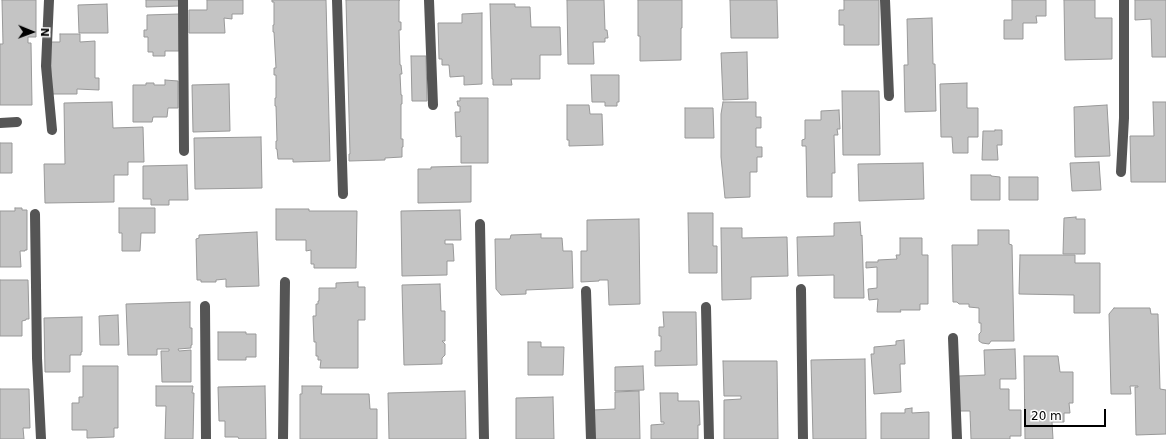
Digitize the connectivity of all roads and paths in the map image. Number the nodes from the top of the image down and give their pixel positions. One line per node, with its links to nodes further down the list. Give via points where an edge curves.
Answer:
1 (49, 0): 11 (lane, via 46,66)
2 (183, 0): 12 (lane)
3 (337, 0): 14 (lane)
4 (429, 0): 8 (lane)
5 (885, 0): 7 (lane)
6 (1124, 0): 13 (lane, via 1124,118)
7 (889, 96)
8 (433, 105)
9 (17, 122): 10 (lane)
10 (0, 123)
11 (52, 130)
12 (184, 151)
13 (1121, 172)
14 (342, 194)
15 (35, 214): 23 (lane)
16 (480, 224): 26 (lane)
17 (285, 282): 25 (lane)
18 (801, 289): 29 (lane)
19 (586, 291): 27 (lane)
20 (205, 306): 24 (lane)
21 (706, 307): 28 (lane)
22 (953, 338): 30 (lane)
23 (41, 439)
24 (206, 439)
25 (283, 439)
26 (484, 439)
27 (591, 439)
28 (709, 439)
29 (803, 439)
30 (957, 439)

